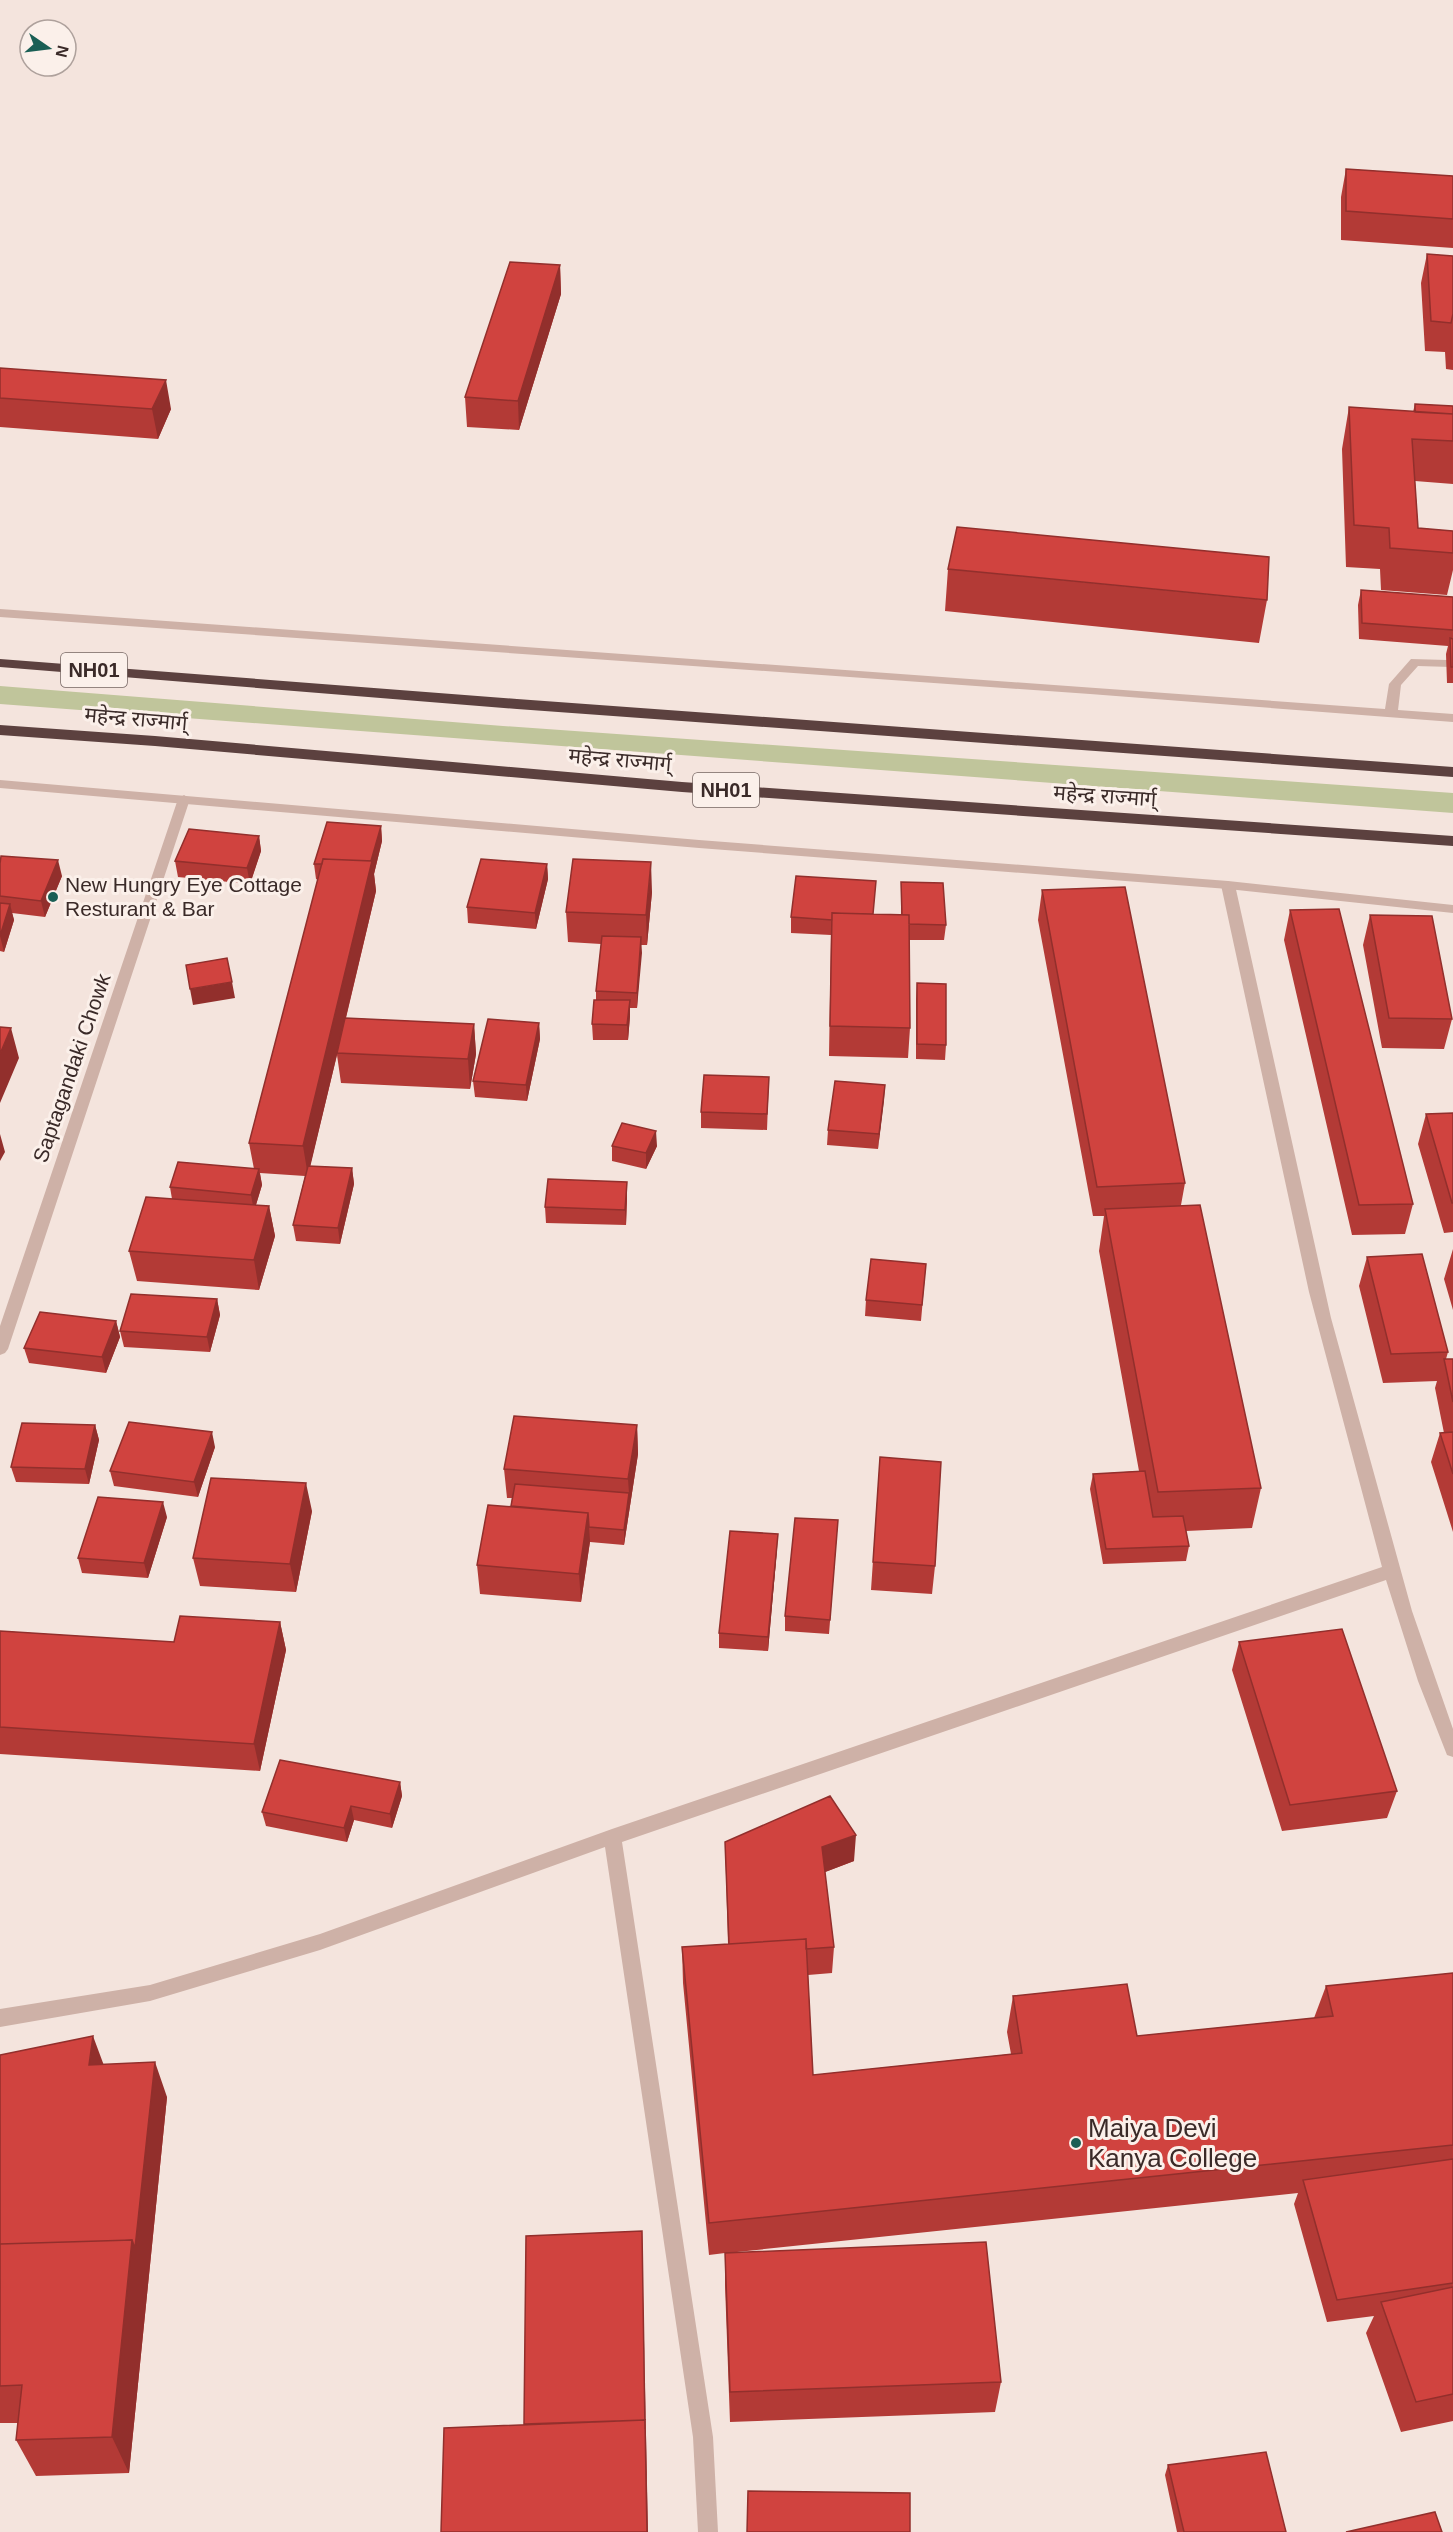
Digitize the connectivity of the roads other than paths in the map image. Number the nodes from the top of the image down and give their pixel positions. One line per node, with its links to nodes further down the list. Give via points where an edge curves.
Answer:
1 (0, 613): 4 (street)
2 (0, 663): 7 (highway, NH01)
3 (1447, 664): 4 (street, via 1415,662 1395,684)
4 (1391, 713): 5 (street)
5 (1453, 718)
6 (0, 730): 10 (highway, महेन्द्र राज्मार्ग् / NH01, via 670,786)
7 (1453, 772)
8 (0, 784): 9 (street)
9 (184, 799): 11 (street); 13 (street, Saptagandaki Chowk)
10 (1453, 841)
11 (1228, 885): 12 (street); 14 (street, via 1311,1269)
12 (1453, 909)
13 (0, 1349)
14 (1391, 1571): 15 (street); 16 (street)
15 (1453, 1750)
16 (612, 1837): 17 (street, via 320,1942 196,1979 150,1992); 18 (street, via 704,2437)
17 (0, 2018)
18 (708, 2532)

